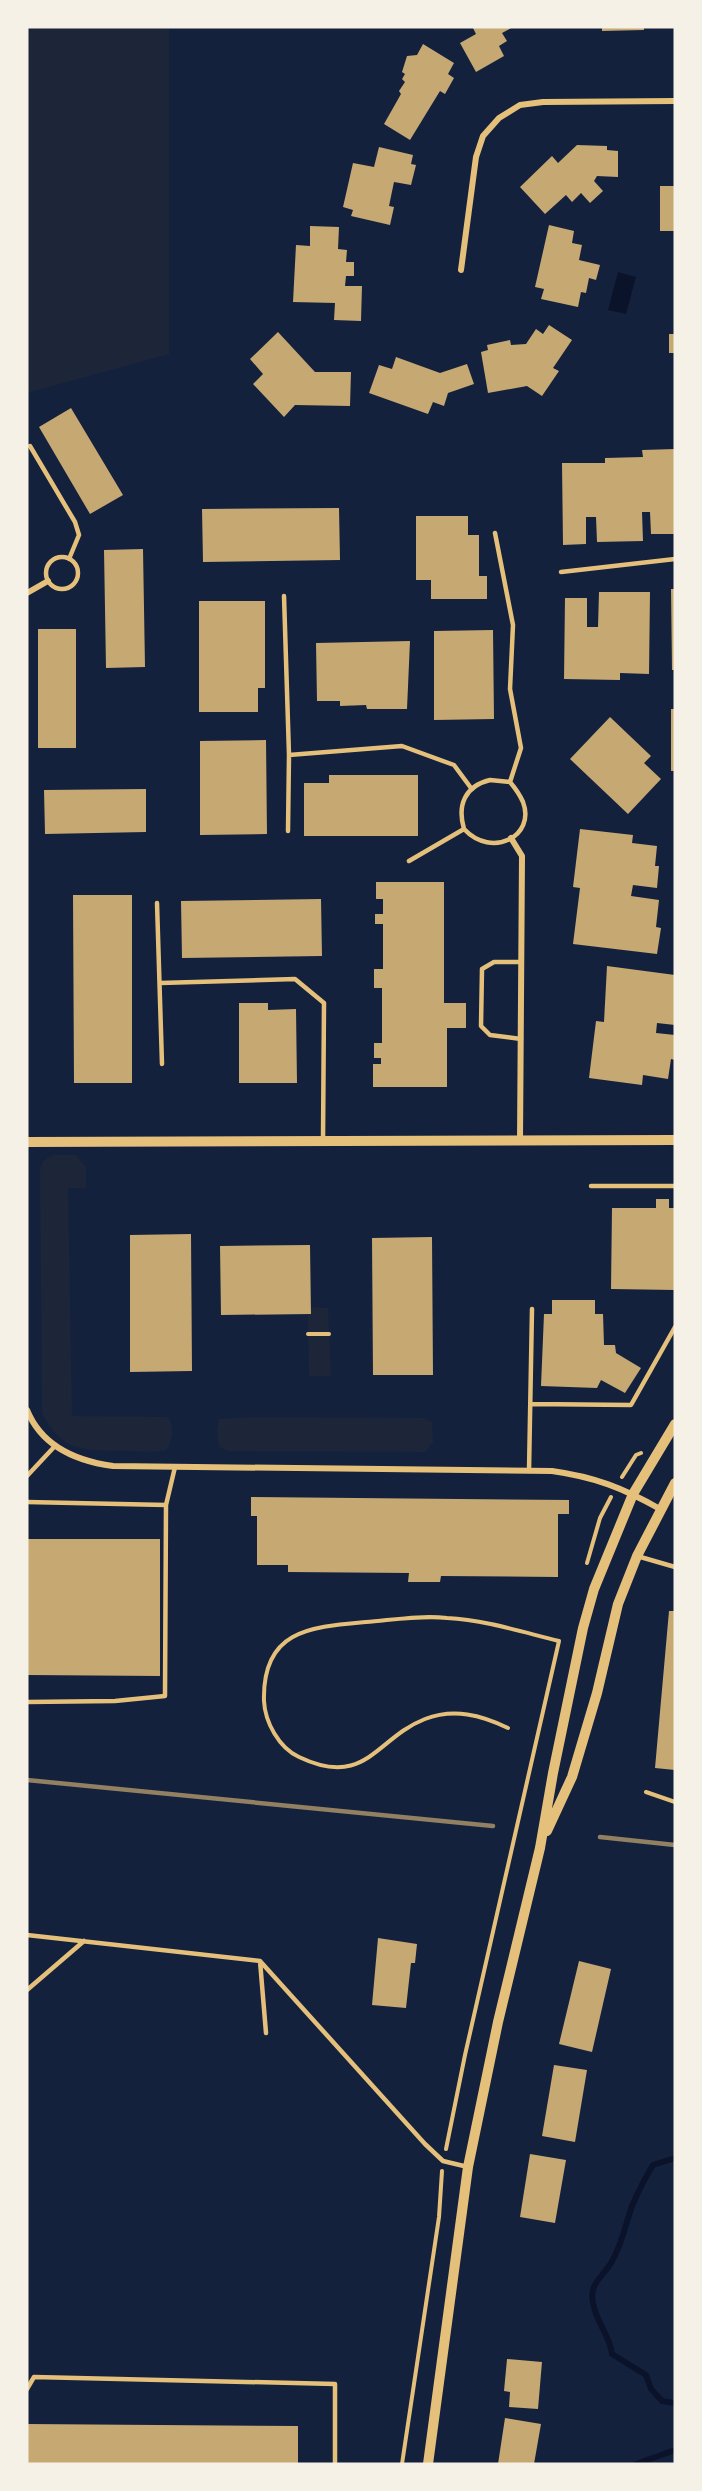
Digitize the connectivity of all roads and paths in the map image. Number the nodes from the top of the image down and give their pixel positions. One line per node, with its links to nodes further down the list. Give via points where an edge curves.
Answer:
1 (675, 101): 2 (street, via 543,102 520,105 498,118 483,136 476,157)
2 (461, 270)
3 (30, 446): 5 (lane, via 75,522 79,535)
4 (495, 533): 12 (lane, via 513,625 510,688 521,748)
5 (69, 559): 8 (lane, via 62,556 52,560 46,570); 8 (lane, via 78,570 76,581 68,588 57,588)
6 (675, 559): 7 (lane)
7 (561, 572)
8 (48, 581): 9 (street)
9 (27, 593)
10 (284, 596): 11 (lane)
11 (289, 755): 13 (lane, via 402,746 454,765); 15 (lane)
12 (510, 782): 13 (lane, via 490,780); 16 (lane, via 524,803 525,814)
13 (471, 788): 14 (lane, via 461,807)
14 (464, 828): 16 (lane, via 482,843); 17 (lane)
15 (288, 831)
16 (511, 838): 19 (street, via 522,856)
17 (409, 861)
18 (158, 903): 20 (lane)
19 (521, 962): 21 (street); 21 (lane, via 494,962 482,969 479,993 481,1026 490,1035)
20 (160, 983): 22 (lane); 24 (lane, via 295,979 324,1003)
21 (521, 1040): 25 (street)
22 (162, 1064)
23 (675, 1140): 25 (street)
24 (323, 1141): 25 (street); 26 (street)
25 (520, 1141)
26 (27, 1142)
27 (591, 1186): 28 (lane)
28 (675, 1186)
29 (532, 1309): 33 (lane)
30 (675, 1327): 33 (lane, via 631,1405)
31 (308, 1334): 32 (path)
32 (329, 1334)
33 (531, 1404): 38 (lane)
34 (27, 1410): 36 (street, via 43,1436)
35 (675, 1424): 41 (street)
36 (55, 1446): 37 (street, via 87,1463); 39 (lane)
37 (175, 1467): 38 (street); 43 (lane)
38 (530, 1471): 41 (street, via 580,1475)
39 (27, 1476)
40 (675, 1483): 44 (street)
41 (633, 1494): 44 (street); 51 (street, via 594,1589 583,1628)
42 (27, 1502): 43 (lane)
43 (166, 1505): 47 (lane, via 165,1696)
44 (660, 1509): 45 (street)
45 (637, 1556): 46 (lane); 51 (street, via 618,1604 572,1777)
46 (675, 1567)
47 (27, 1702)
48 (508, 1728): 57 (path, via 479,1716 447,1714 415,1724 372,1756 354,1764 342,1767 312,1762 287,1749 269,1723 265,1708 266,1675 270,1661 285,1641 329,1624 447,1617 559,1641)
49 (646, 1792): 50 (path)
50 (675, 1803)
51 (540, 1848): 58 (street)
52 (27, 1935): 53 (lane)
53 (84, 1941): 54 (lane); 55 (lane)
54 (260, 1961): 56 (lane); 57 (lane)
55 (27, 1990)
56 (266, 2033)
57 (443, 2161): 58 (lane); 61 (path, via 439,2217)
58 (468, 2167): 62 (street)
59 (27, 2389): 60 (lane, via 34,2377 335,2384)
60 (335, 2464)
61 (402, 2464)
62 (428, 2464)

